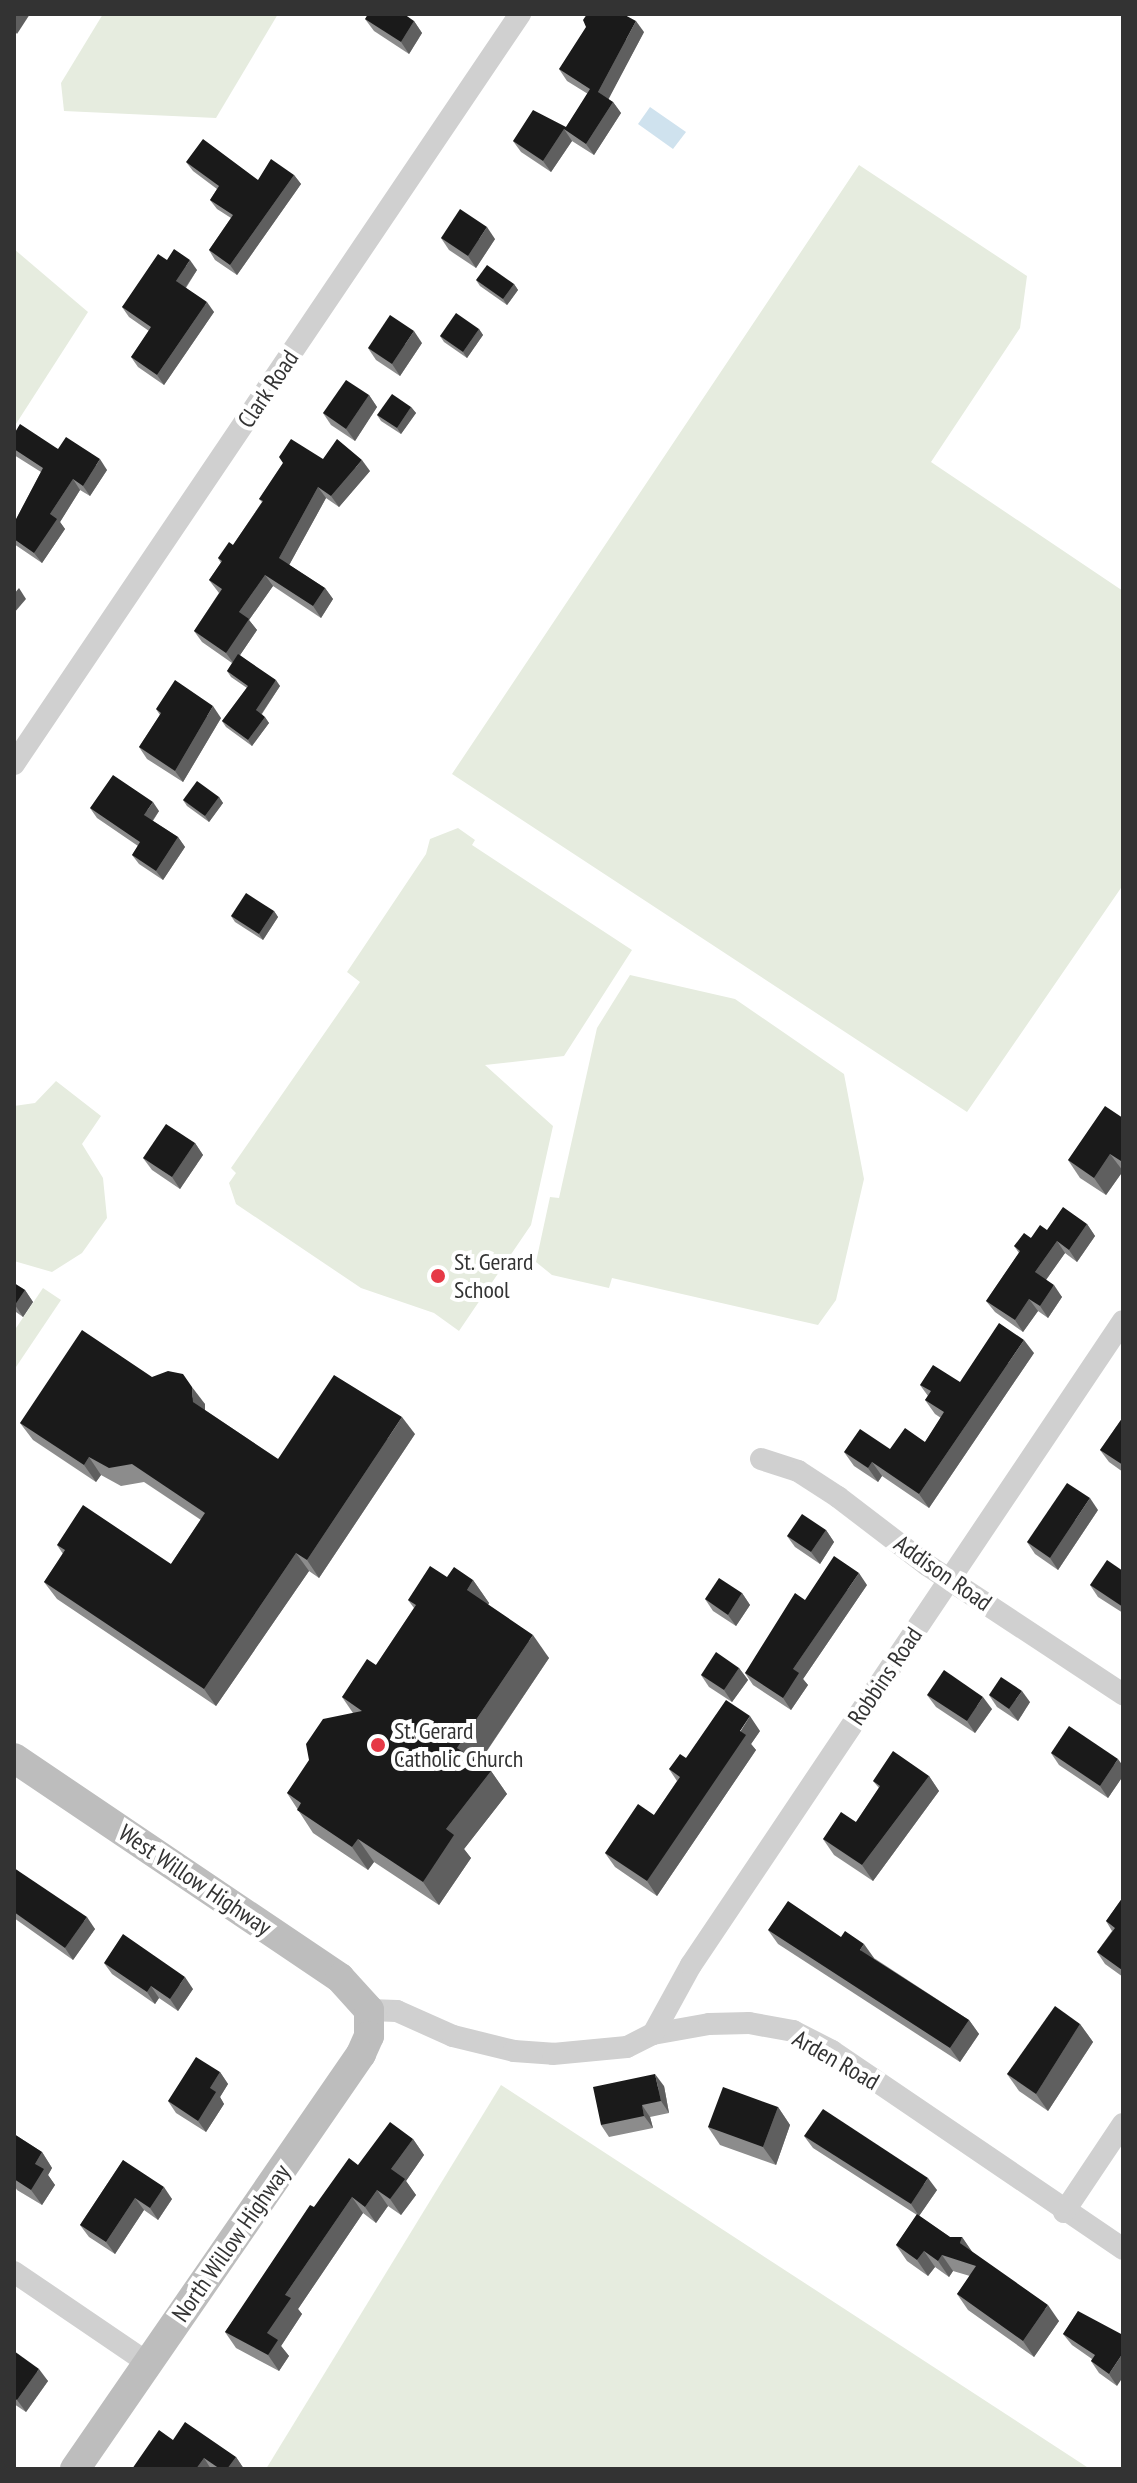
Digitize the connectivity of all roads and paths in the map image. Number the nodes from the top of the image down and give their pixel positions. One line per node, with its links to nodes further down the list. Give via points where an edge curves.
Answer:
1 (520, 14): 2 (street, Clark Road)
2 (14, 764)
3 (1123, 1321): 5 (street, Robbins Road)
4 (761, 1459): 5 (street, Addison Road, via 798,1471)
5 (950, 1579): 6 (street, Addison Road); 9 (street, Robbins Road, via 691,1965)
6 (1123, 1694)
7 (14, 1758): 8 (street, West Willow Highway, via 340,1978)
8 (369, 2010): 9 (street, Arden Road, via 397,2011 453,2036 514,2051 586,2053 627,2047); 14 (street, North Willow Highway, via 369,2036 361,2054)
9 (653, 2034): 11 (street, Arden Road, via 749,2023 793,2031 832,2051)
10 (1123, 2124): 11 (street)
11 (1064, 2212): 12 (street, Arden Road)
12 (1123, 2249)
13 (14, 2272): 14 (street)
14 (148, 2363): 15 (street, North Willow Highway)
15 (75, 2469)

